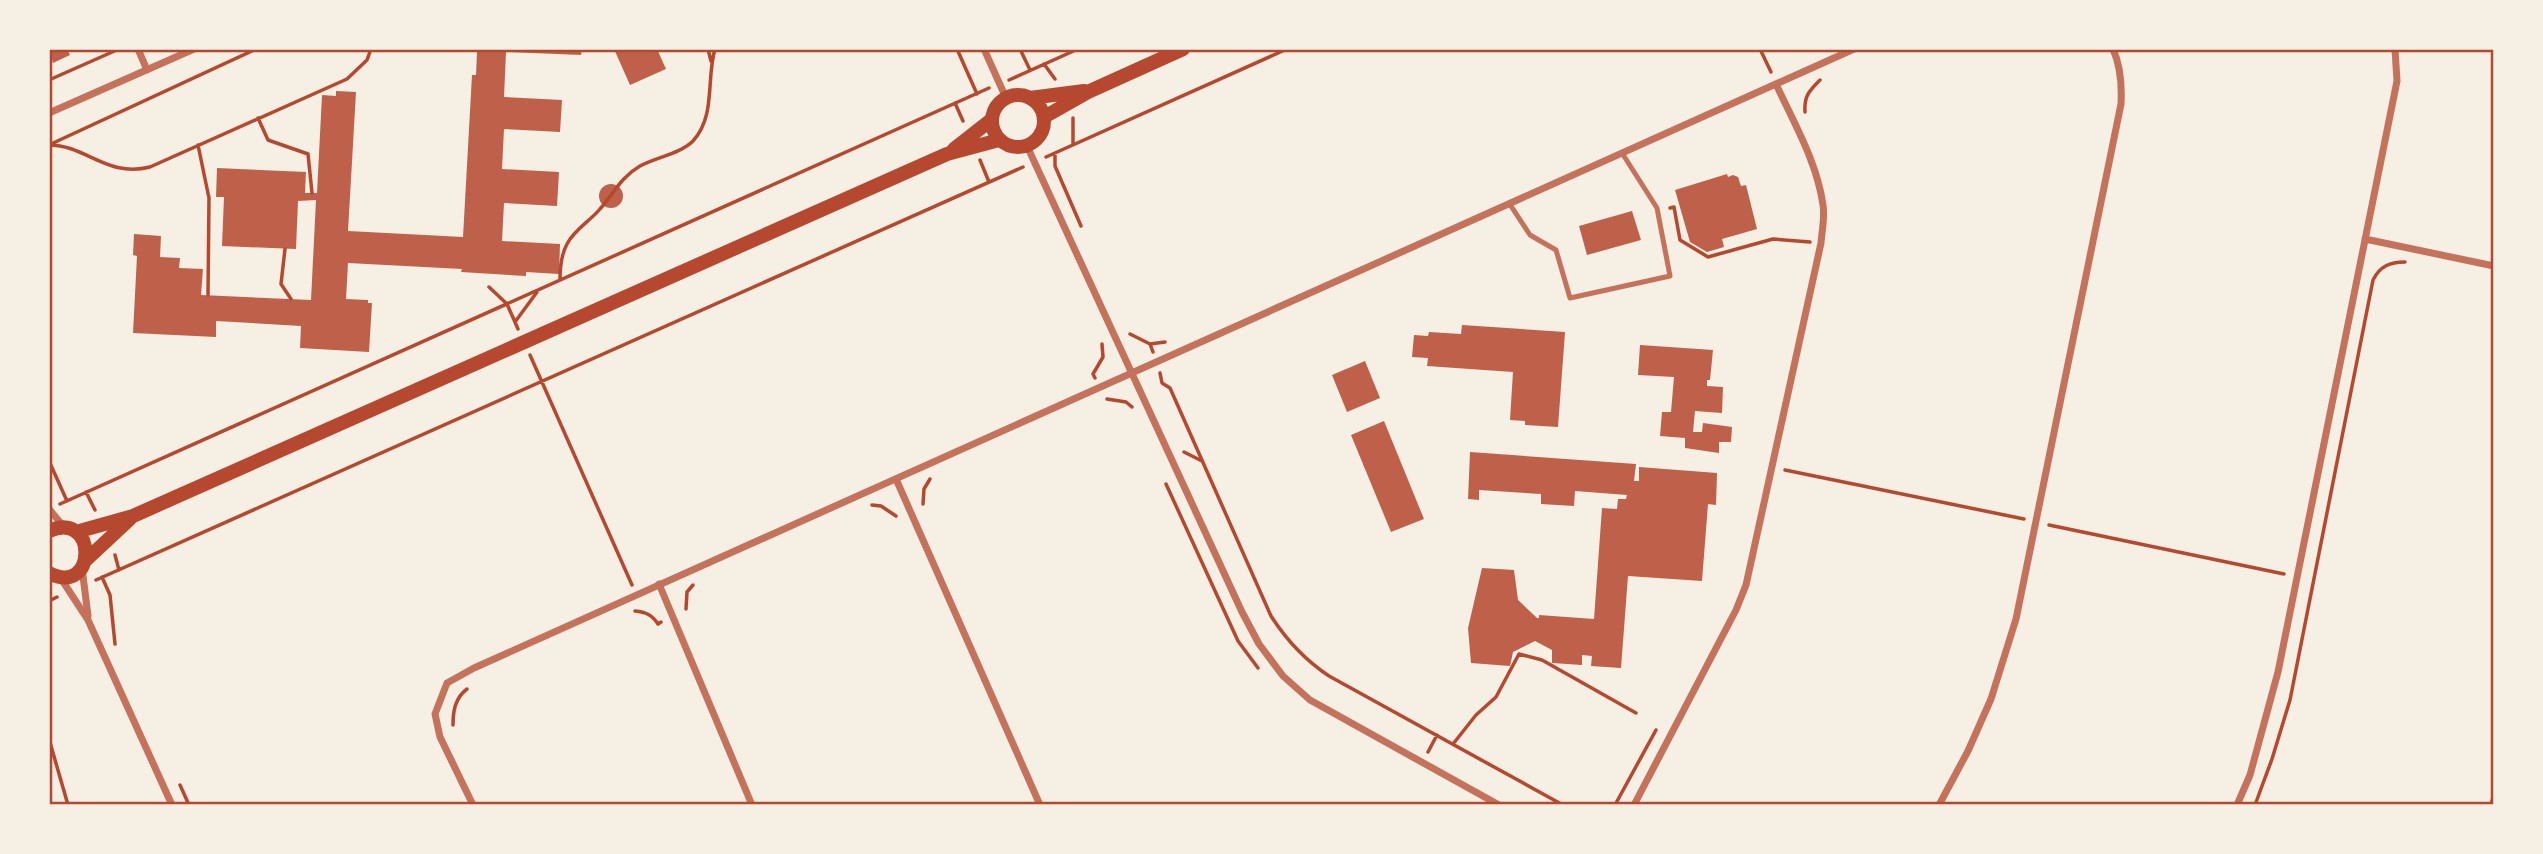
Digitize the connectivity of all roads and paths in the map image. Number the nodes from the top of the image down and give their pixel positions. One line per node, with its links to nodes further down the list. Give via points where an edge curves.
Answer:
1 (119, 49): 18 (path)
2 (138, 49): 20 (street)
3 (194, 49): 20 (street)
4 (256, 49): 37 (path)
5 (708, 49): 19 (path)
6 (715, 49): 19 (path)
7 (957, 49): 27 (path)
8 (984, 49): 29 (street)
9 (1020, 49): 21 (path)
10 (1078, 49): 25 (path, via 1044,64)
11 (1183, 49): 26 (main road)
12 (1287, 49): 32 (path, via 1073,144)
13 (1760, 49): 22 (path)
14 (1854, 49): 24 (street)
15 (2112, 49): 100 (street, via 2122,84 2121,104 2016,619 1991,699)
16 (2395, 49): 48 (street, via 2397,81)
17 (368, 50): 34 (path, via 367,60 347,79)
18 (107, 51): 23 (path)
19 (711, 63): 53 (path, via 710,100 693,141 624,177 565,246)
20 (147, 70): 31 (street)
21 (1030, 70)
22 (1771, 72)
23 (49, 80)
24 (1776, 84): 41 (street); 49 (street, via 1819,184 1824,208)
25 (1060, 86)
26 (1090, 91): 28 (main road); 33 (main road)
27 (977, 94)
28 (1030, 97): 29 (main road); 33 (main road)
29 (1006, 98): 35 (main road, via 995,107)
30 (955, 103): 53 (path)
31 (49, 113)
32 (1073, 115)
33 (1044, 117): 39 (main road, via 1039,138)
34 (258, 118): 38 (path); 44 (path, via 268,141 308,154)
35 (991, 120): 36 (main road); 42 (main road)
36 (999, 140): 39 (main road, via 1012,147); 42 (main road)
37 (50, 144): 38 (path, via 127,171 150,167)
38 (198, 145): 56 (path, via 209,198)
39 (1027, 146): 64 (street)
40 (1055, 153): 47 (path, via 1055,166)
41 (1622, 153): 45 (street); 46 (lane)
42 (947, 154): 70 (main road)
43 (989, 182): 65 (path)
44 (312, 193)
45 (1509, 203): 46 (lane, via 1530,235 1556,250 1570,298 1670,276); 63 (street)
46 (1657, 208): 49 (path, via 1674,207 1680,240 1708,257 1773,239)
47 (1085, 236)
48 (2365, 239): 52 (street); 101 (street, via 2278,672 2250,775)
49 (1821, 243): 99 (street, via 1746,585)
50 (285, 249): 57 (path, via 281,284)
51 (2404, 262): 102 (path, via 2385,265 2373,280 2290,700)
52 (2494, 266)
53 (560, 280): 55 (path)
54 (489, 287): 58 (path)
55 (538, 290): 58 (path); 59 (path)
56 (208, 295)
57 (290, 299)
58 (507, 304): 68 (path)
59 (515, 322)
60 (1128, 332): 62 (path)
61 (1171, 340): 62 (path)
62 (1150, 344): 63 (path)
63 (1157, 361): 64 (street); 85 (path, via 1163,383 1170,388 1279,629 1310,663)
64 (1131, 372): 67 (street); 88 (street, via 1259,644 1283,676 1310,700)
65 (542, 382): 76 (path); 81 (path, via 103,577 110,595)
66 (49, 461): 68 (path)
67 (896, 480): 75 (street); 96 (street)
68 (67, 501): 69 (path)
69 (49, 509): 71 (street)
70 (133, 516): 71 (main road); 73 (main road)
71 (70, 530): 72 (main road); 73 (main road, via 85,543)
72 (49, 531)
73 (84, 564): 74 (main road, via 76,573); 79 (street)
74 (52, 575): 79 (street)
75 (659, 584): 76 (street); 95 (street)
76 (636, 594): 78 (path); 94 (street, via 447,683 435,714 440,737)
77 (633, 611): 78 (path)
78 (644, 612): 80 (path)
79 (88, 620): 92 (street)
80 (658, 624)
81 (116, 649)
82 (470, 687): 84 (path, via 453,709)
83 (1636, 713): 87 (path, via 1542,660 1519,654 1496,696)
84 (453, 732)
85 (1437, 735): 87 (path); 88 (path)
86 (49, 739): 91 (path)
87 (1453, 744): 98 (path)
88 (1422, 762): 97 (street)
89 (178, 781): 93 (path)
90 (2494, 793): 103 (path)
91 (68, 805)
92 (172, 805)
93 (189, 805)
94 (472, 805)
95 (752, 805)
96 (1040, 805)
97 (1499, 805)
98 (1563, 805)
99 (1634, 805)
100 (1939, 805)
101 (2237, 805)
102 (2255, 805)
103 (2491, 805)

